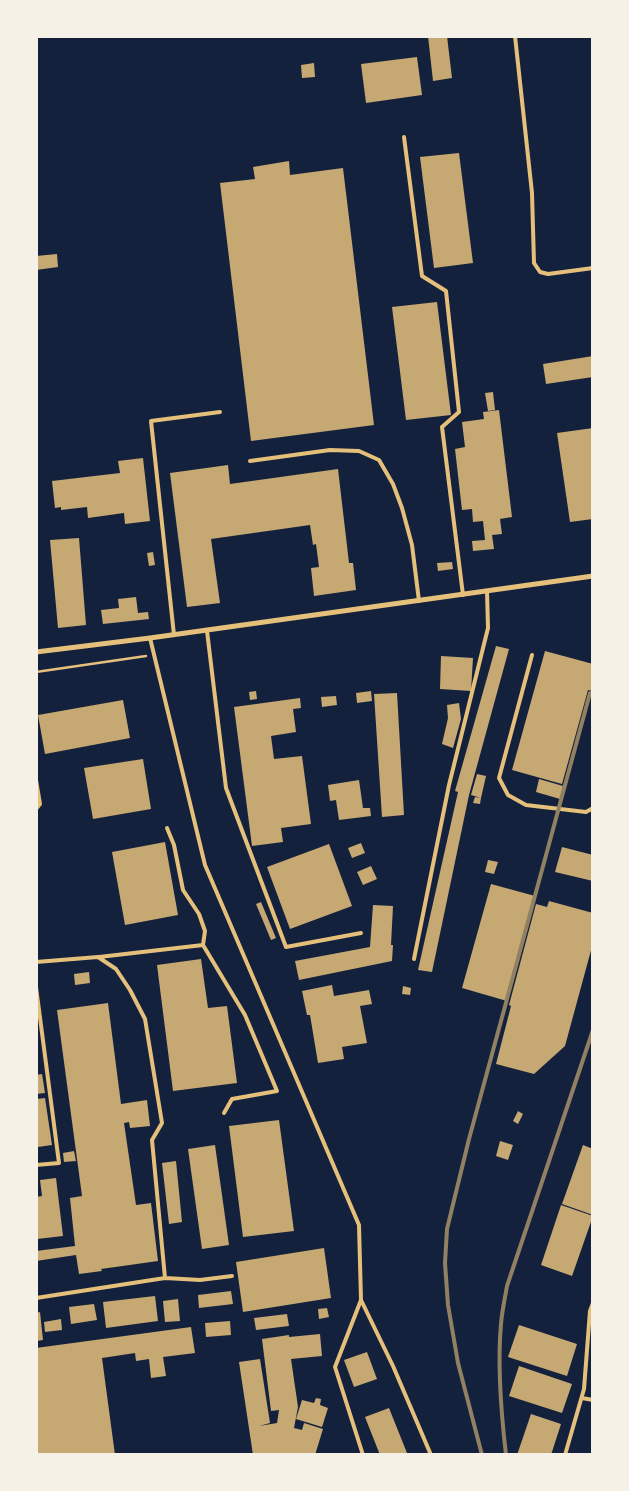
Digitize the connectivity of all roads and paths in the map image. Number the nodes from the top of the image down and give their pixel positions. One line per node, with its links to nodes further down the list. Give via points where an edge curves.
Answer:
1 (515, 36): 3 (lane, via 532,193 534,263 540,272 548,274)
2 (404, 137): 8 (lane, via 422,276 446,291 459,412 442,427)
3 (593, 268)
4 (220, 412): 11 (lane, via 150,421)
5 (250, 461): 9 (lane, via 330,450 359,451 379,460 402,508 412,545)
6 (593, 576): 7 (street)
7 (487, 591): 8 (street); 24 (lane, via 488,628 449,785)
8 (463, 595): 9 (street)
9 (419, 601): 10 (street)
10 (207, 630): 11 (street); 21 (lane, via 226,788 286,946)
11 (174, 635): 12 (street)
12 (150, 638): 13 (street); 14 (lane)
13 (36, 652)
14 (154, 655): 16 (path); 32 (lane, via 205,865 359,1225)
15 (532, 655): 18 (lane, via 499,778 508,796 526,805 586,812)
16 (36, 672)
17 (36, 780): 19 (lane, via 40,804)
18 (593, 808)
19 (36, 809)
20 (167, 828): 22 (lane, via 174,845 183,890 199,914 204,931)
21 (361, 933)
22 (203, 945): 23 (lane); 27 (lane, via 245,1015 277,1091 232,1099)
23 (98, 957): 25 (lane); 30 (lane, via 116,969 145,1019 162,1123 152,1140)
24 (414, 959)
25 (36, 962)
26 (36, 987): 28 (lane, via 59,1162)
27 (224, 1113)
28 (36, 1165)
29 (232, 1276): 30 (lane, via 200,1280)
30 (165, 1278): 31 (lane)
31 (36, 1298)
32 (361, 1300): 36 (lane, via 335,1366); 37 (lane, via 394,1366)
33 (593, 1303): 34 (lane)
34 (582, 1398): 35 (lane); 38 (lane)
35 (593, 1400)
36 (363, 1455)
37 (432, 1455)
38 (565, 1455)

